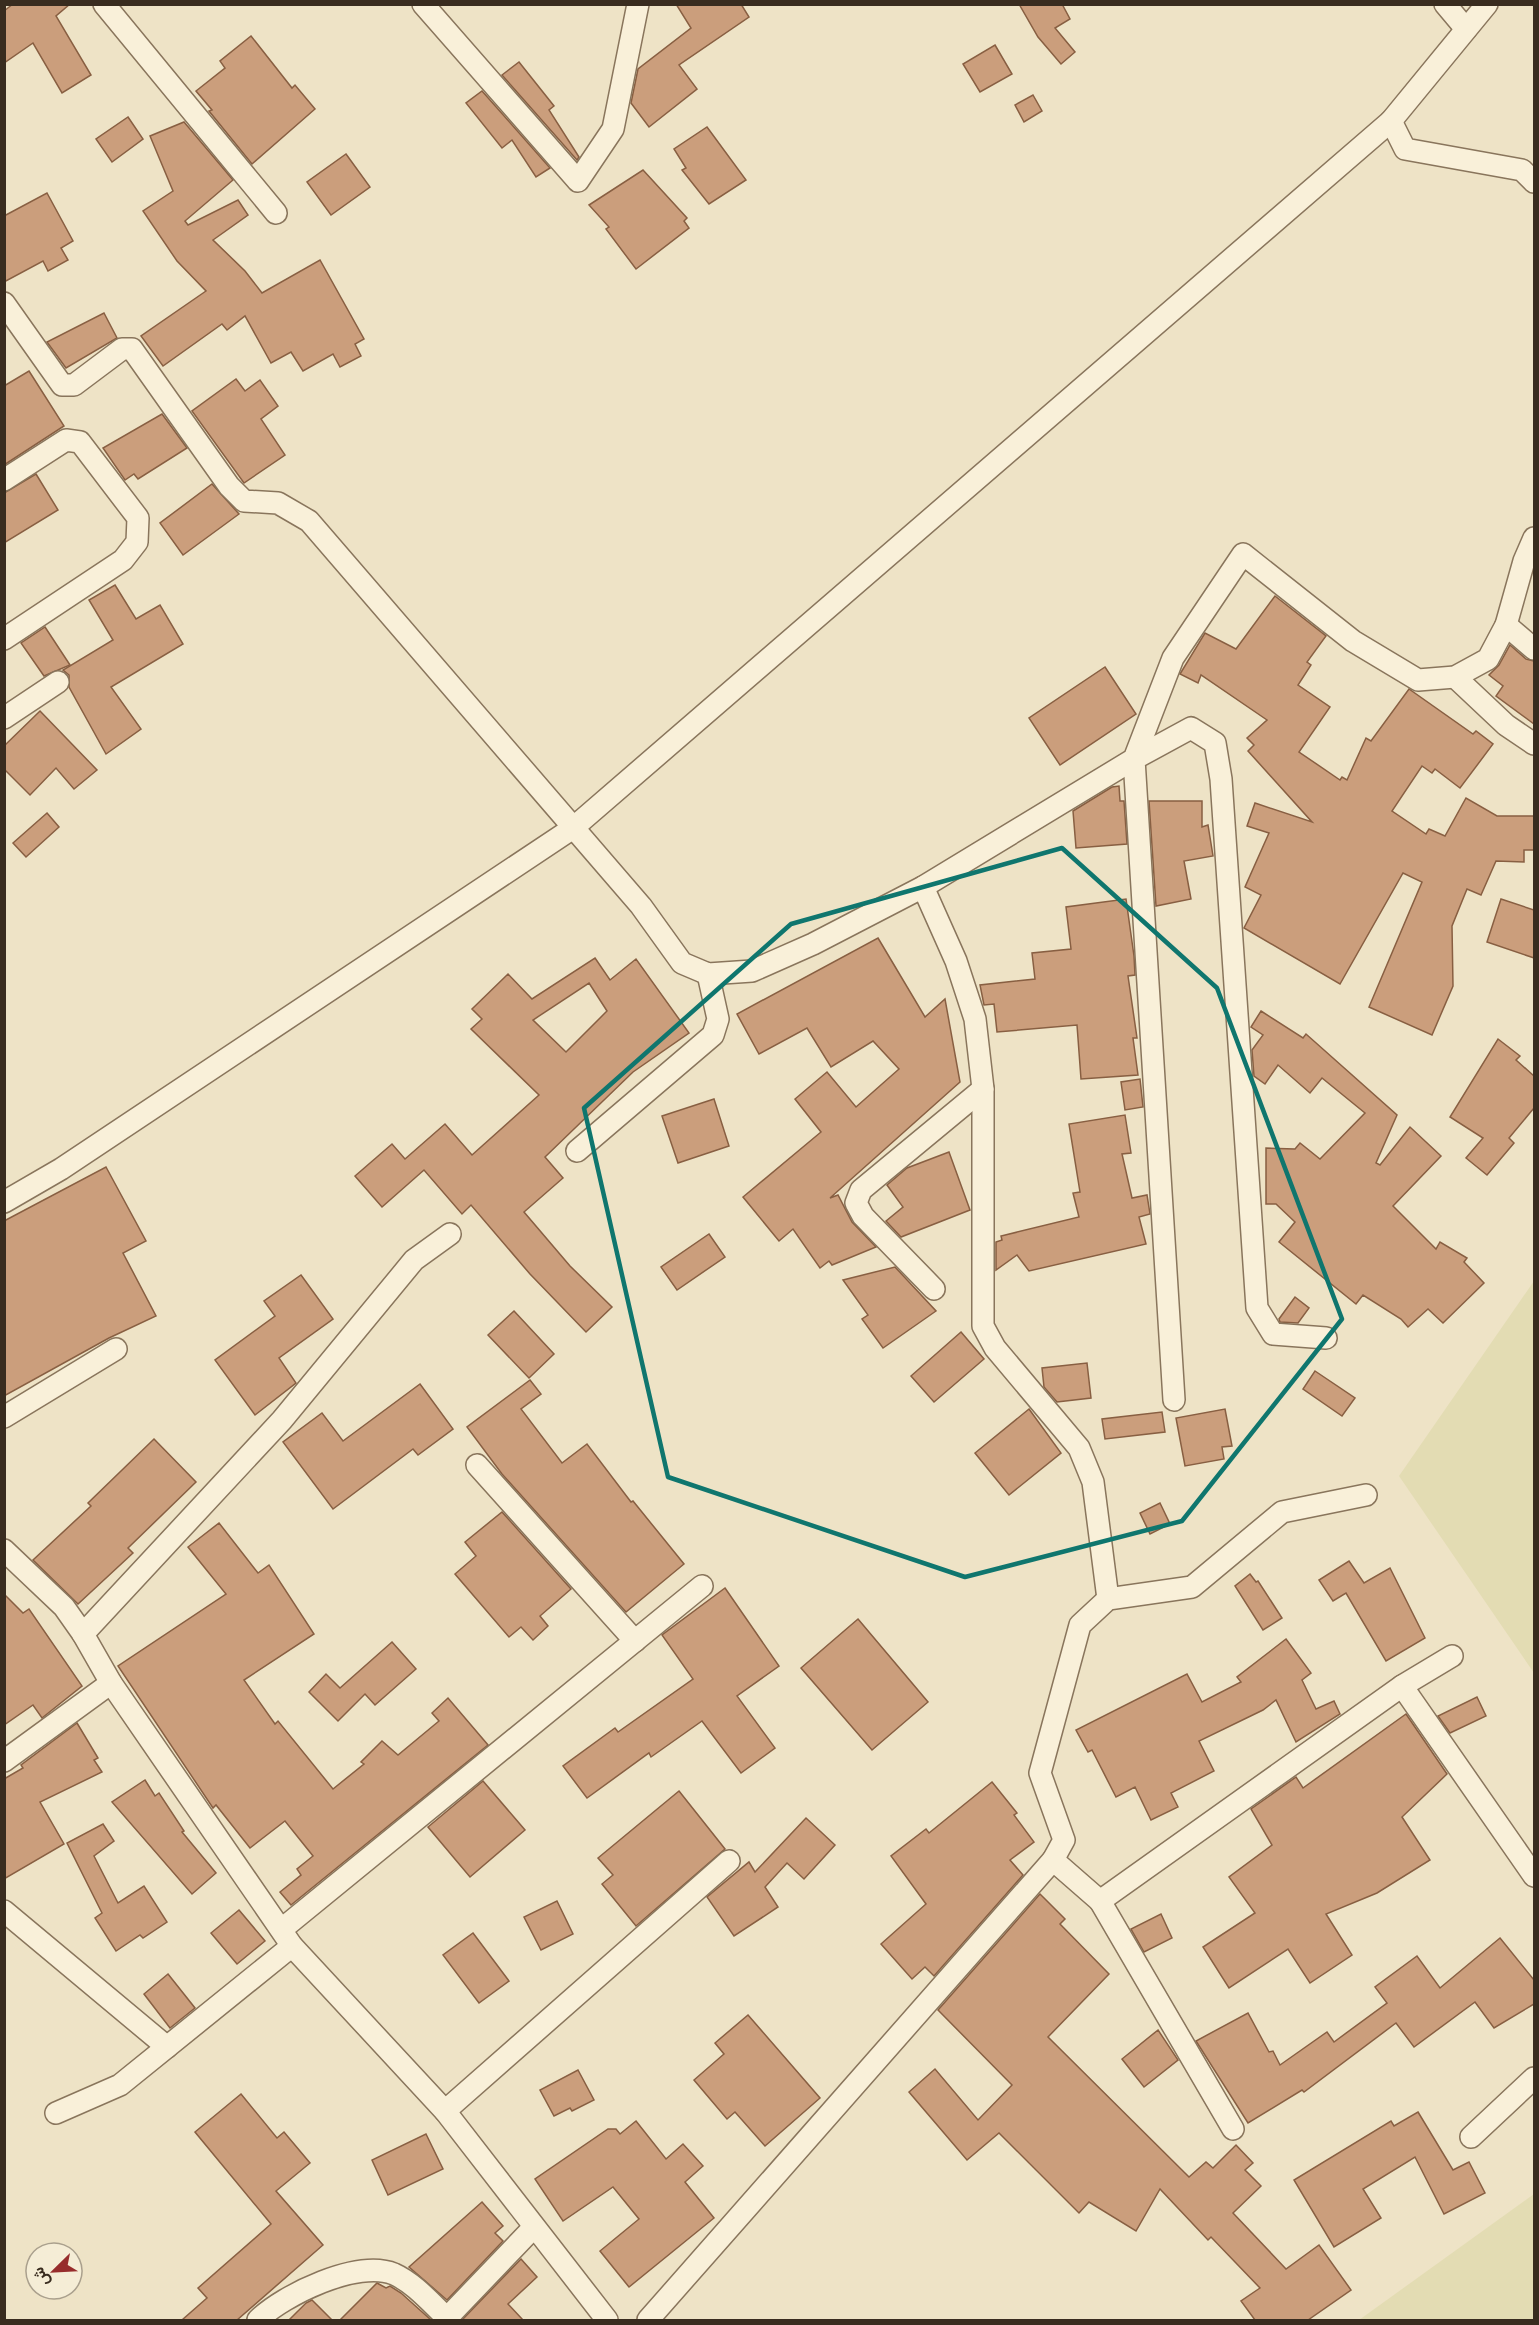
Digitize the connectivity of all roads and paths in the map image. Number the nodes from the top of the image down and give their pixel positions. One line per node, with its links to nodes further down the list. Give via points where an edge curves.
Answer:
1 (104, 4): 9 (street)
2 (423, 4): 3 (street, via 578,181 613,129)
3 (638, 4)
4 (1445, 4): 6 (street)
5 (1487, 4): 6 (street)
6 (1466, 29): 7 (street)
7 (1391, 121): 8 (street, via 1406,149 1522,170); 21 (street)
8 (1534, 182)
9 (276, 213)
10 (4, 303): 21 (street, via 62,385 74,385 122,349 132,349 229,486 244,501 278,502 309,521)
11 (4, 480): 14 (street, via 66,440 80,442 138,518 137,542 123,560)
12 (1534, 538): 13 (street)
13 (1506, 625): 15 (street); 16 (street, via 1488,659)
14 (4, 639)
15 (1534, 650)
16 (1455, 677): 19 (street, via 1506,725); 20 (street, via 1418,680 1353,641 1243,554 1173,658)
17 (58, 682): 18 (street)
18 (4, 718)
19 (1534, 744)
20 (1134, 759): 22 (street); 29 (street, via 1191,728 1215,743 1221,779 1257,1308 1273,1334); 31 (street)
21 (573, 828): 23 (street, via 641,906 682,963); 26 (street, via 62,1169)
22 (923, 887): 23 (street, via 752,971); 24 (street, via 956,961 975,1019)
23 (708, 974): 25 (street, via 718,1019 713,1035)
24 (983, 1089): 28 (street, via 861,1190 856,1203 862,1216); 37 (street, via 983,1326 995,1348 1079,1448 1093,1482)
25 (577, 1151)
26 (4, 1202)
27 (450, 1234): 38 (street, via 414,1260 282,1420)
28 (934, 1288)
29 (1326, 1338)
30 (116, 1349): 32 (street)
31 (1174, 1400)
32 (4, 1417)
33 (477, 1465): 39 (street)
34 (1366, 1495): 37 (street, via 1282,1512 1192,1587)
35 (4, 1550): 38 (street, via 64,1607)
36 (702, 1586): 39 (street)
37 (1108, 1599): 44 (street, via 1080,1625 1040,1773 1064,1840)
38 (83, 1634): 41 (street)
39 (635, 1641): 49 (street)
40 (1452, 1656): 42 (street)
41 (111, 1683): 43 (street); 49 (street)
42 (1402, 1686): 46 (street); 47 (street)
43 (4, 1761)
44 (1053, 1860): 47 (street); 60 (street)
45 (729, 1861): 52 (street)
46 (1534, 1876)
47 (1100, 1901): 54 (street)
48 (4, 1911): 50 (street)
49 (287, 1938): 50 (street); 52 (street)
50 (167, 2047): 53 (street, via 120,2085)
51 (1534, 2078): 55 (street)
52 (445, 2111): 56 (street)
53 (56, 2114)
54 (1233, 2129)
55 (1471, 2137)
56 (534, 2227): 57 (street); 59 (street)
57 (446, 2319): 58 (street, via 404,2279 374,2270 294,2294)
58 (258, 2320)
59 (607, 2320)
60 (648, 2320)

